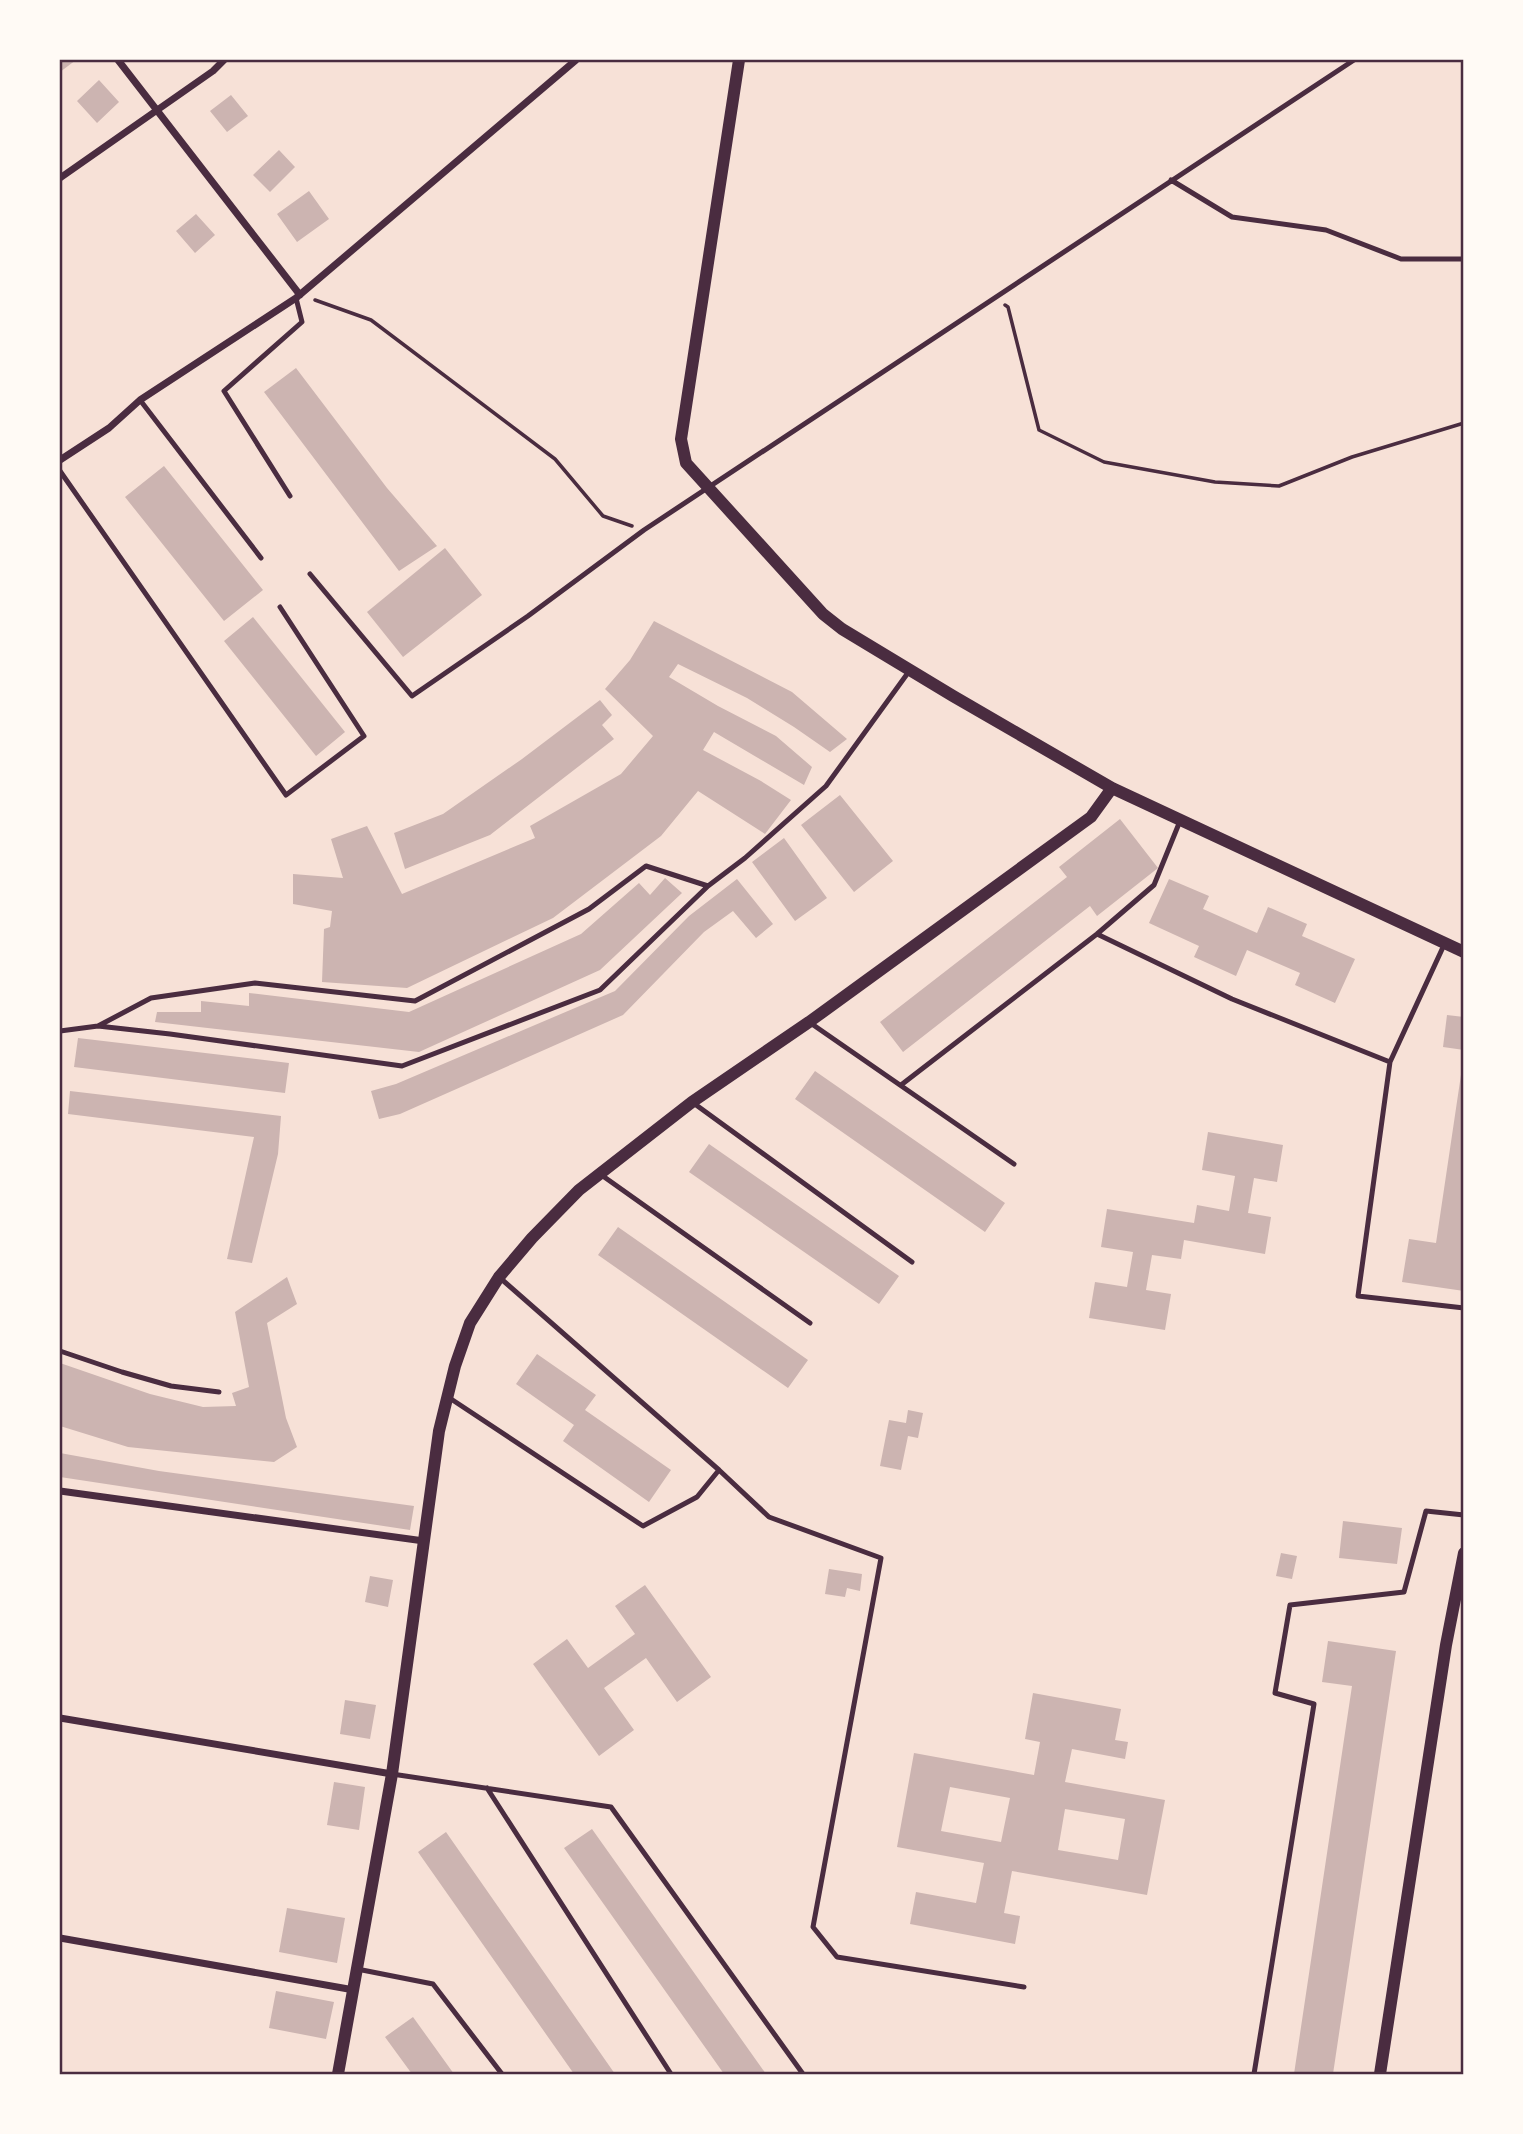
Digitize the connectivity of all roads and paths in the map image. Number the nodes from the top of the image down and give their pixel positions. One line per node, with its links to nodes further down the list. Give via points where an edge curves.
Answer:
1 (118, 60): 6 (street)
2 (225, 60): 6 (street)
3 (576, 60): 10 (street)
4 (740, 60): 16 (street, via 681,439 686,463)
5 (1354, 60): 8 (lane)
6 (156, 110): 7 (street); 10 (street)
7 (60, 178)
8 (1171, 180): 9 (lane, via 1232,217 1326,230 1401,259); 11 (lane)
9 (1464, 259)
10 (298, 296): 12 (street); 17 (lane, via 302,322 224,391); 18 (path, via 371,320 555,459 603,516)
11 (996, 296): 13 (path, via 1008,307 1039,430 1104,462 1215,482 1279,486 1352,457); 16 (lane)
12 (140, 400): 14 (street, via 109,428); 19 (lane)
13 (1464, 423)
14 (60, 460)
15 (60, 471): 21 (lane, via 286,795 363,736)
16 (708, 488): 18 (lane); 22 (street, via 823,614)
17 (290, 496)
18 (644, 530): 20 (lane, via 412,696)
19 (261, 558)
20 (310, 574)
21 (281, 607)
22 (911, 670): 23 (street); 25 (lane, via 826,786)
23 (1112, 788): 24 (street); 29 (street, via 1091,817)
24 (1181, 819): 26 (lane, via 1154,885); 27 (street)
25 (708, 887): 30 (lane, via 646,866 590,909 415,1002 255,984 151,998); 30 (lane, via 600,990 402,1066)
26 (1097, 934): 32 (lane, via 1232,999); 33 (lane)
27 (1445, 944): 28 (street); 32 (lane)
28 (1464, 953)
29 (809, 1022): 33 (lane); 34 (street)
30 (98, 1026): 31 (lane)
31 (60, 1031)
32 (1390, 1062): 39 (lane, via 1358,1296)
33 (901, 1085): 35 (lane)
34 (692, 1102): 36 (street); 37 (lane)
35 (1014, 1164)
36 (600, 1174): 38 (street, via 579,1190); 40 (lane)
37 (912, 1262)
38 (499, 1277): 43 (street, via 470,1323); 44 (lane)
39 (1464, 1308)
40 (810, 1323)
41 (60, 1351): 42 (lane, via 170,1386)
42 (219, 1392)
43 (447, 1397): 44 (lane, via 643,1526 697,1497); 47 (street)
44 (719, 1470): 54 (lane, via 769,1517 881,1558 813,1927 837,1957)
45 (60, 1491): 47 (street)
46 (1464, 1515): 60 (lane, via 1426,1511 1404,1592 1290,1605 1275,1693 1314,1704)
47 (424, 1541): 50 (street)
48 (1464, 1553): 61 (street)
49 (60, 1718): 50 (street)
50 (393, 1774): 51 (lane); 53 (street)
51 (487, 1788): 58 (lane); 59 (lane, via 611,1807)
52 (60, 1938): 55 (street)
53 (357, 1969): 55 (street); 57 (lane, via 433,1984)
54 (1024, 1987)
55 (354, 1990): 56 (street)
56 (338, 2074)
57 (502, 2074)
58 (671, 2074)
59 (803, 2074)
60 (1254, 2074)
61 (1380, 2074)

